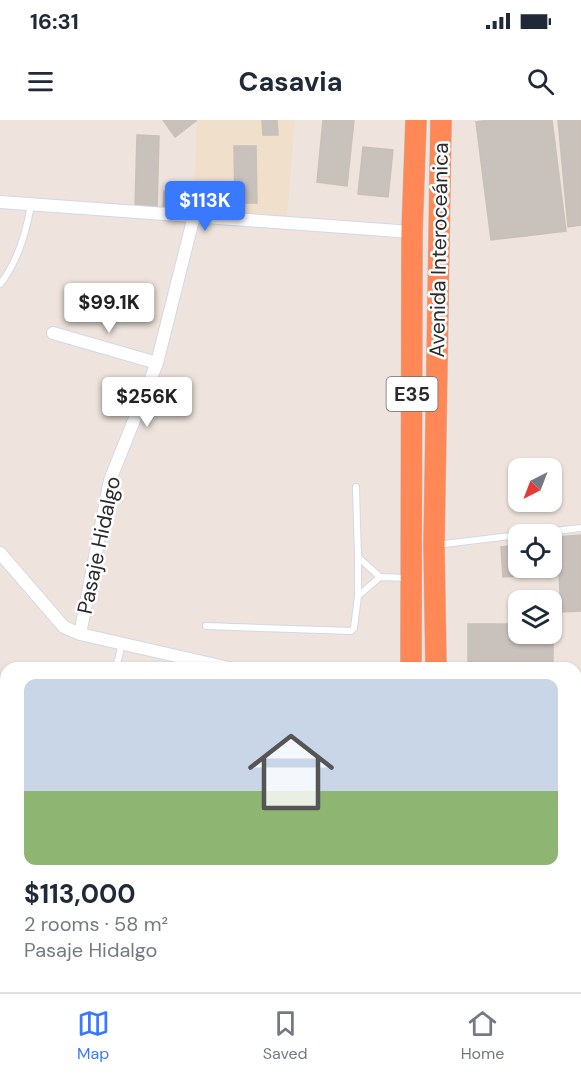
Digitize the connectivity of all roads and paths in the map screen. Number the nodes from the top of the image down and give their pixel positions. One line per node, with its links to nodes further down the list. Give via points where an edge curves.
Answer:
1 (416, 120): 6 (highway, Avenida Interoceánica / E35)
2 (441, 120): 14 (highway, Avenida Interoceánica / E35)
3 (0, 202): 4 (street)
4 (32, 204): 5 (street); 7 (lane, via 13,266)
5 (194, 216): 6 (street); 9 (street, Pasaje Hidalgo)
6 (412, 232): 18 (highway, Avenida Interoceánica / E35)
7 (0, 284)
8 (53, 333): 9 (street)
9 (157, 363): 21 (street, Pasaje Hidalgo, via 110,480)
10 (356, 488): 16 (lane)
11 (581, 528): 12 (lane)
12 (562, 530)
13 (508, 536): 14 (lane)
14 (434, 545): 26 (highway, Avenida Interoceánica / E35)
15 (0, 553): 21 (street, via 64,627)
16 (358, 557): 17 (lane); 19 (lane)
17 (380, 577): 18 (lane); 19 (lane)
18 (412, 578): 25 (highway, Avenida Interoceánica / E35)
19 (358, 596): 20 (lane, via 354,628 346,632)
20 (206, 626)
21 (80, 634): 22 (street)
22 (122, 644): 23 (lane); 24 (street)
23 (118, 662)
24 (202, 662)
25 (411, 662)
26 (436, 662)

